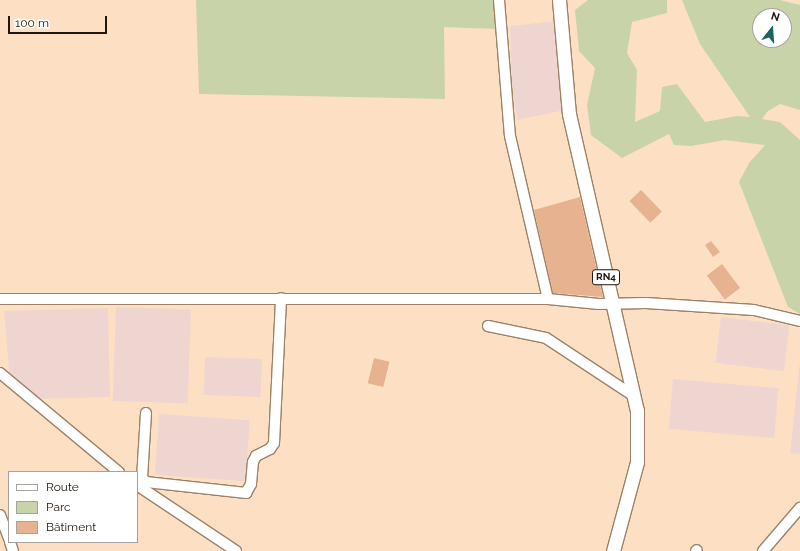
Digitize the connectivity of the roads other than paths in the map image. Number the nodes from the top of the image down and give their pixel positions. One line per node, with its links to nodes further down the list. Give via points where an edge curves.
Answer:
1 (499, 0): 5 (street, via 510,136)
2 (559, 0): 6 (main road, RN4, via 569,114)
3 (281, 298): 4 (street); 5 (street); 11 (street, via 274,443 270,449 256,456 251,484 246,493 146,482 142,478)
4 (0, 299)
5 (548, 299): 6 (street)
6 (612, 303): 7 (street, via 754,310); 10 (main road, RN4)
7 (800, 321)
8 (488, 326): 10 (street, via 546,338)
9 (0, 373): 12 (street)
10 (634, 396): 19 (main road, RN4, via 638,437 637,462)
11 (146, 413)
12 (118, 471)
13 (138, 485): 18 (street)
14 (800, 508): 20 (street)
15 (0, 515): 16 (street)
16 (2, 525): 17 (street)
17 (8, 537)
18 (236, 551)
19 (613, 551)
20 (763, 551)

